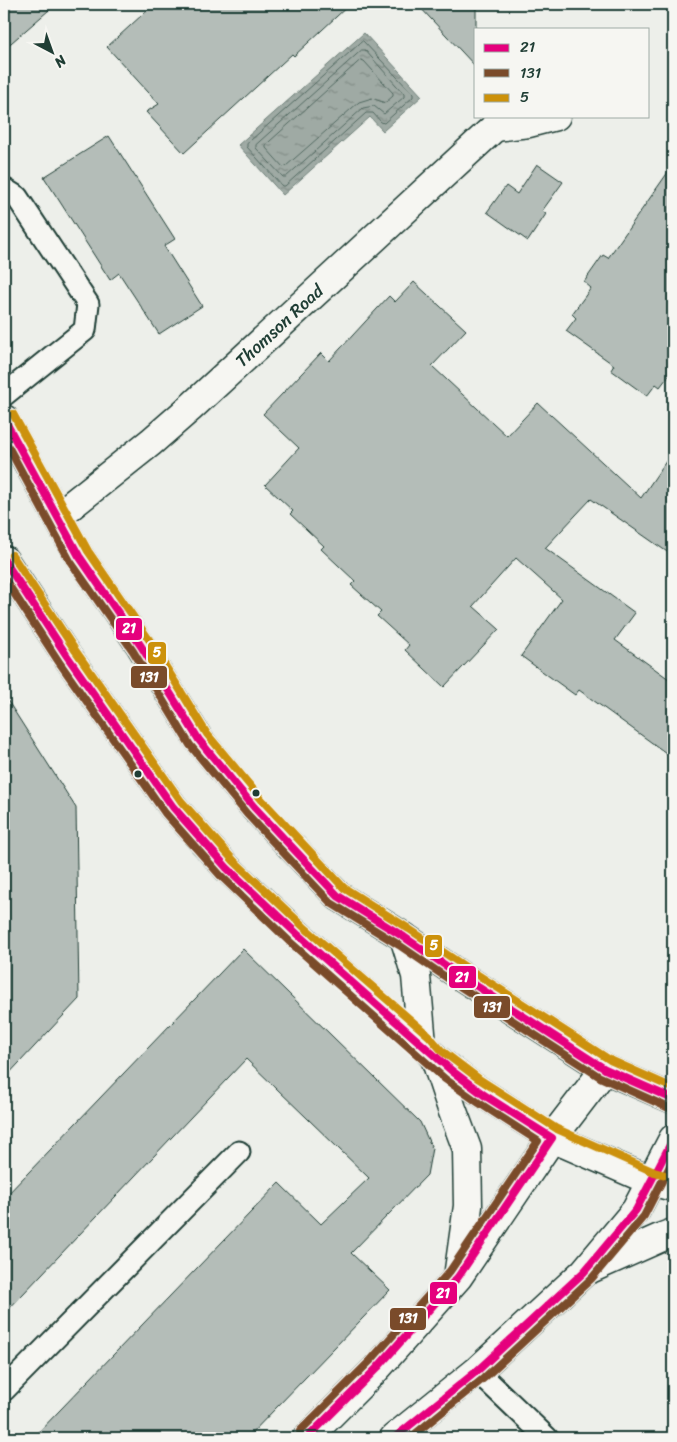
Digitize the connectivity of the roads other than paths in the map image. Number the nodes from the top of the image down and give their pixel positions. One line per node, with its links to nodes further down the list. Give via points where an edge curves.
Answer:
1 (548, 118): 2 (main road, Thomson Road, via 529,123)
2 (497, 122): 6 (main road, Thomson Road, via 152,442)
3 (4, 189): 4 (lane, via 17,197 88,304 85,330)
4 (4, 395)
5 (4, 419): 6 (main road)
6 (58, 516): 8 (main road, via 79,556 141,646 199,740 254,807 338,896)
7 (4, 560): 9 (main road, via 173,807 227,868)
8 (404, 937): 9 (main road, via 416,976); 10 (main road)
9 (429, 1051): 12 (main road, via 472,1086); 18 (main road, via 467,1148 468,1206)
10 (605, 1069): 11 (main road); 12 (main road)
11 (673, 1098)
12 (552, 1138): 15 (main road); 18 (main road)
13 (673, 1139): 15 (main road)
14 (239, 1152): 20 (lane)
15 (662, 1184): 17 (main road)
16 (673, 1233): 17 (main road)
17 (584, 1272): 19 (main road)
18 (458, 1277): 21 (main road, via 378,1368)
19 (477, 1371): 22 (main road); 23 (lane)
20 (4, 1390)
21 (307, 1438)
22 (394, 1438)
23 (547, 1438)

